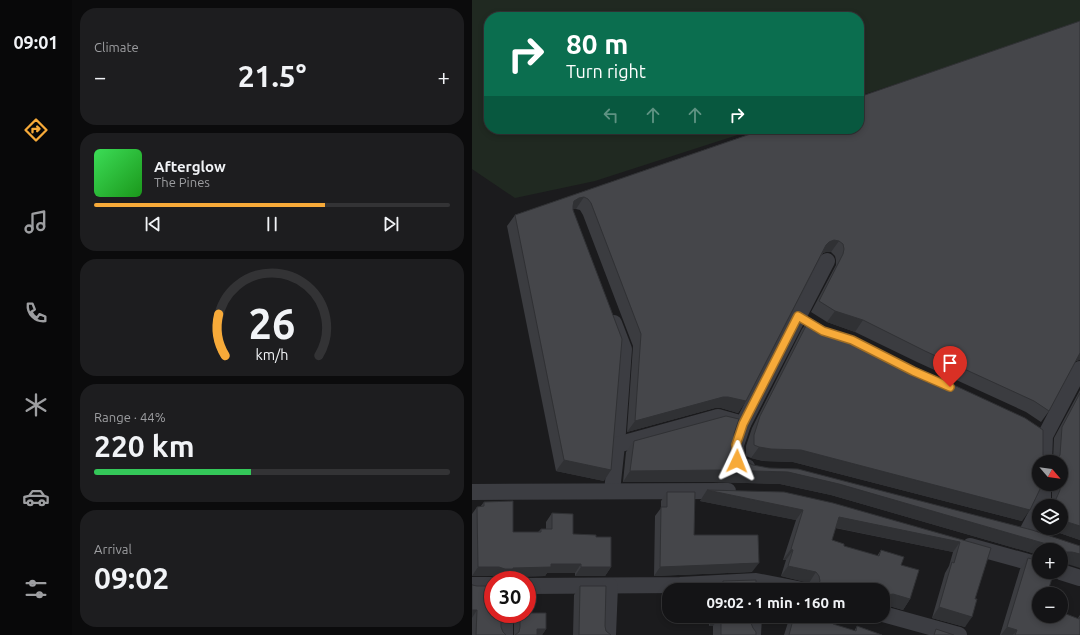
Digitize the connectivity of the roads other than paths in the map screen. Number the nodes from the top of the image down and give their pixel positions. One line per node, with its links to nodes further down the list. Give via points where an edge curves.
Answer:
1 (827, 261): 4 (street, via 805,320)
2 (610, 312): 5 (street, via 624,349)
3 (1080, 369): 6 (street, via 1039,432)
4 (743, 424): 5 (street, via 718,417); 7 (street, via 736,445 737,461 743,467)
5 (617, 446): 8 (street)
6 (1043, 455)
7 (761, 470)
8 (612, 491): 9 (street); 10 (street)
9 (472, 492)
10 (742, 492)
11 (1032, 516): 12 (street, via 1020,530)
12 (1032, 534)
13 (1036, 535): 14 (street)
14 (1042, 537)
15 (954, 542): 16 (street)
16 (1032, 563)
17 (1068, 574): 18 (street)
18 (1080, 578)
19 (472, 585): 20 (street)
20 (484, 585)
21 (662, 585): 23 (street)
22 (536, 586): 23 (street)
23 (610, 586): 28 (street)
24 (890, 616): 30 (street)
25 (505, 623): 27 (street)
26 (754, 623): 29 (street)
27 (505, 635)
28 (608, 635)
29 (753, 635)
30 (959, 635)

